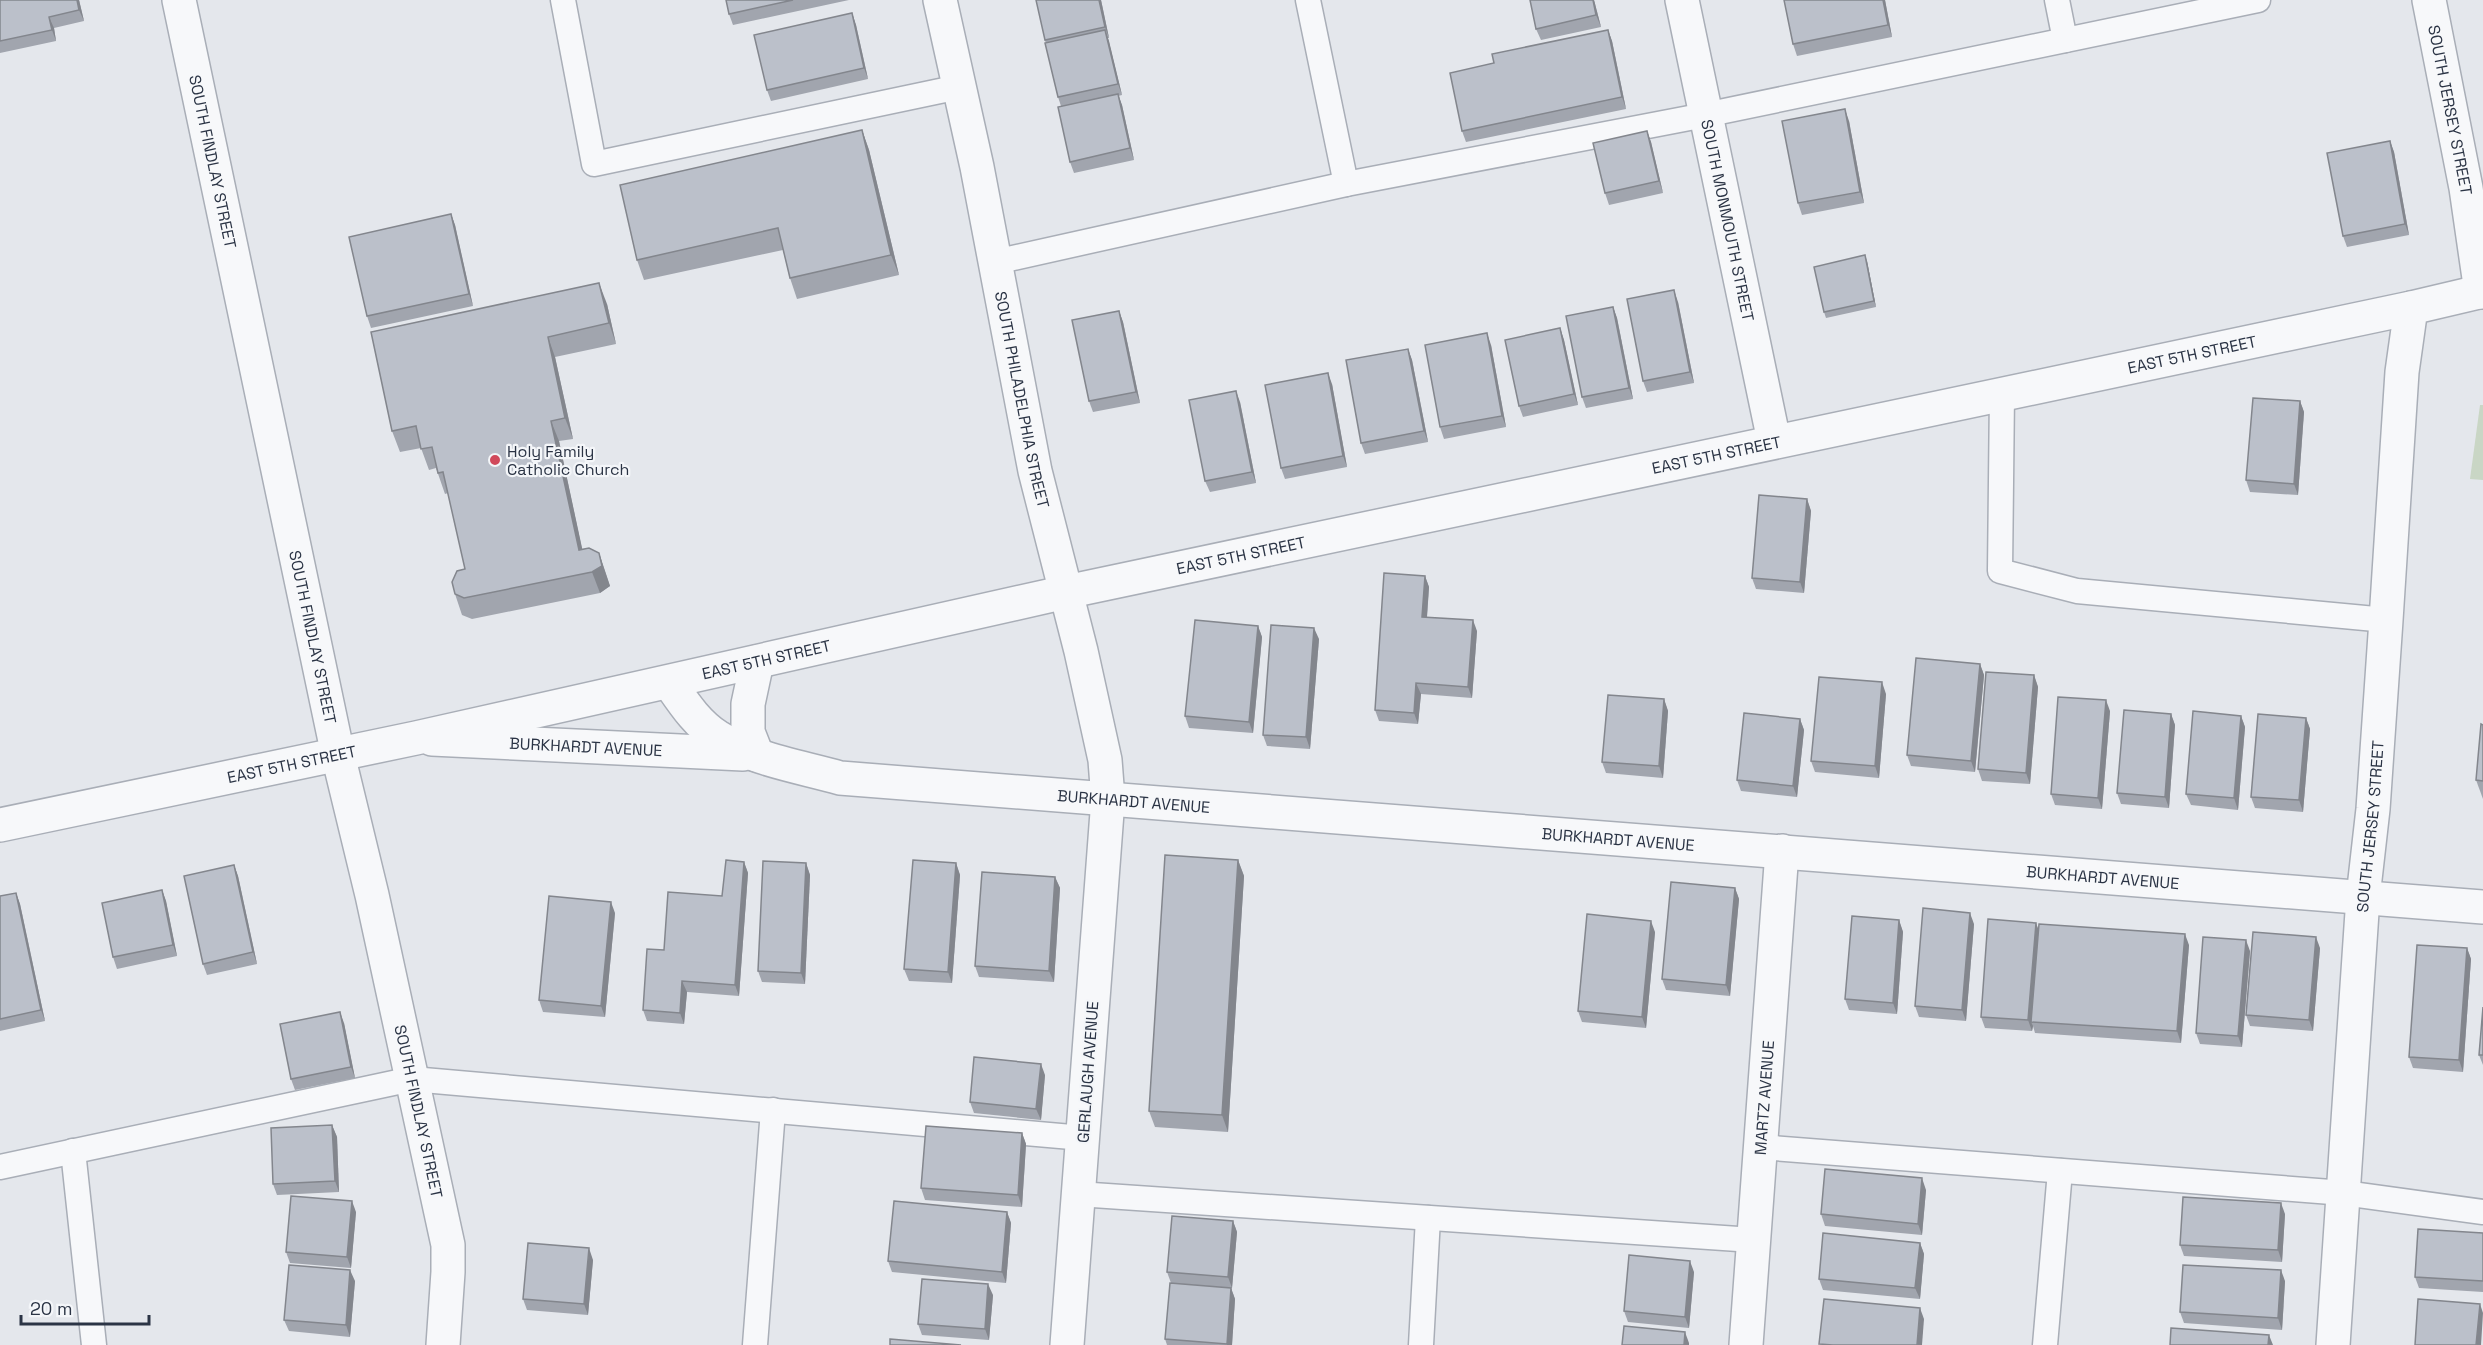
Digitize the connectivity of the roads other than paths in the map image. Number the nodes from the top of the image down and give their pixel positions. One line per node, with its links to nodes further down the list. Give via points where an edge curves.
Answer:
1 (179, 0): 23 (street, SOUTH FINDLAY STREET)
2 (562, 0): 10 (lane, via 594,164)
3 (940, 0): 10 (street, SOUTH PHILADELPHIA STREET)
4 (1308, 0): 12 (lane)
5 (1682, 0): 11 (street, SOUTH MONMOUTH STREET)
6 (2057, 0): 9 (lane)
7 (2258, 0): 9 (lane)
8 (2429, 0): 14 (street, SOUTH JERSEY STREET)
9 (2065, 40): 11 (lane)
10 (959, 87): 13 (street, SOUTH PHILADELPHIA STREET)
11 (1705, 115): 12 (lane); 17 (street, SOUTH MONMOUTH STREET)
12 (1346, 184): 13 (lane)
13 (995, 262): 18 (street, SOUTH PHILADELPHIA STREET, via 1035,471)
14 (2482, 291): 15 (street, EAST 5TH STREET)
15 (2411, 308): 16 (street, EAST 5TH STREET); 19 (street, SOUTH JERSEY STREET, via 2402,372)
16 (2002, 393): 17 (street, EAST 5TH STREET); 19 (lane, via 2000,571 2077,591)
17 (1774, 441): 18 (street, EAST 5TH STREET)
18 (1066, 592): 20 (street, EAST 5TH STREET); 25 (street, SOUTH PHILADELPHIA STREET, via 1105,760)
19 (2386, 620): 28 (street, SOUTH JERSEY STREET)
20 (758, 662): 21 (street, EAST 5TH STREET); 24 (street, via 748,704 748,732)
21 (669, 682): 22 (street, EAST 5TH STREET); 24 (street, BURKHARDT AVENUE, via 692,714 718,737)
22 (416, 738): 23 (street, EAST 5TH STREET); 24 (street, BURKHARDT AVENUE)
23 (338, 755): 26 (street, EAST 5TH STREET); 30 (street, SOUTH FINDLAY STREET)
24 (757, 755): 25 (street, BURKHARDT AVENUE, via 840,778)
25 (1108, 799): 27 (street, BURKHARDT AVENUE); 32 (street, GERLAUGH AVENUE)
26 (0, 825)
27 (1782, 851): 28 (street, BURKHARDT AVENUE); 33 (street, MARTZ AVENUE)
28 (2363, 897): 29 (street, BURKHARDT AVENUE); 37 (street, SOUTH JERSEY STREET)
29 (2483, 907)
30 (412, 1079): 31 (lane); 34 (lane); 43 (street, SOUTH FINDLAY STREET, via 448,1245)
31 (773, 1110): 32 (lane); 44 (lane)
32 (1083, 1138): 38 (street, GERLAUGH AVENUE)
33 (1760, 1147): 36 (lane); 41 (street, MARTZ AVENUE)
34 (73, 1151): 35 (lane); 42 (lane)
35 (0, 1167)
36 (2060, 1171): 37 (lane); 48 (lane)
37 (2344, 1193): 39 (lane); 49 (street, SOUTH JERSEY STREET)
38 (1078, 1194): 40 (lane); 45 (street, GERLAUGH AVENUE)
39 (2483, 1212)
40 (1428, 1218): 41 (lane); 46 (lane)
41 (1753, 1240): 47 (street, MARTZ AVENUE)
42 (94, 1345)
43 (443, 1345)
44 (754, 1345)
45 (1067, 1345)
46 (1421, 1345)
47 (1746, 1345)
48 (2045, 1345)
49 (2333, 1345)

